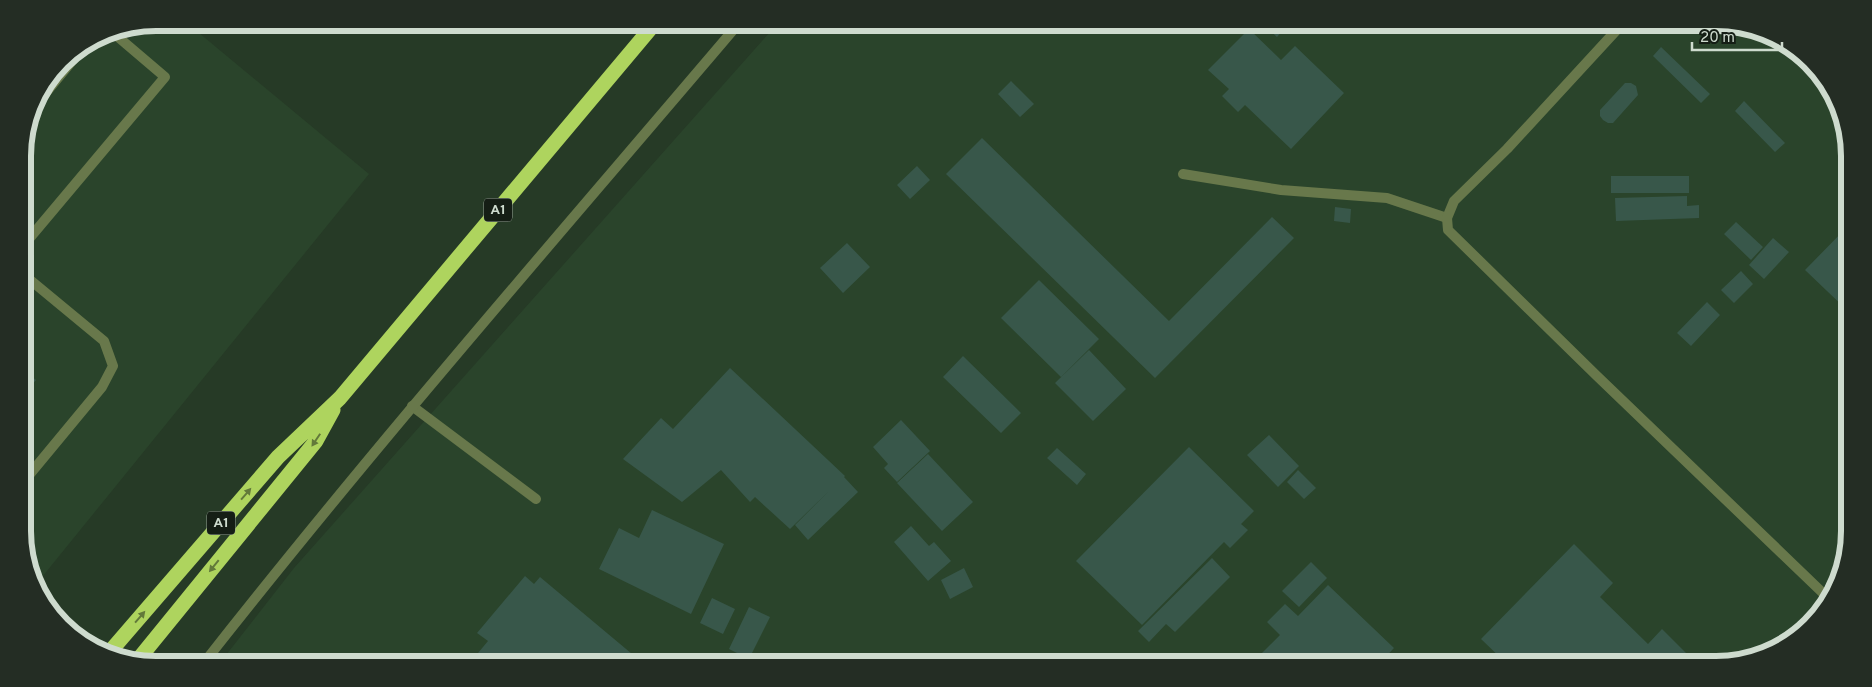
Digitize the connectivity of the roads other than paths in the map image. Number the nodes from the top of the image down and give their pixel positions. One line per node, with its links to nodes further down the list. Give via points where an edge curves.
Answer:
1 (1616, 31): 6 (street, via 1454,201)
2 (648, 32): 9 (highway, A1)
3 (732, 32): 10 (street)
4 (119, 37): 7 (street, via 166,77)
5 (1183, 174): 6 (street, via 1281,190 1387,198)
6 (1447, 218): 13 (street, via 1448,230)
7 (32, 236)
8 (32, 280): 11 (street, via 104,341 113,366 102,388)
9 (340, 398): 14 (highway, A1, one-way to 9, via 278,457); 15 (highway, A1, one-way to 15, via 316,441)
10 (412, 406): 12 (street); 16 (street)
11 (31, 473)
12 (536, 499)
13 (1824, 594)
14 (113, 648)
15 (142, 654)
16 (209, 656)

